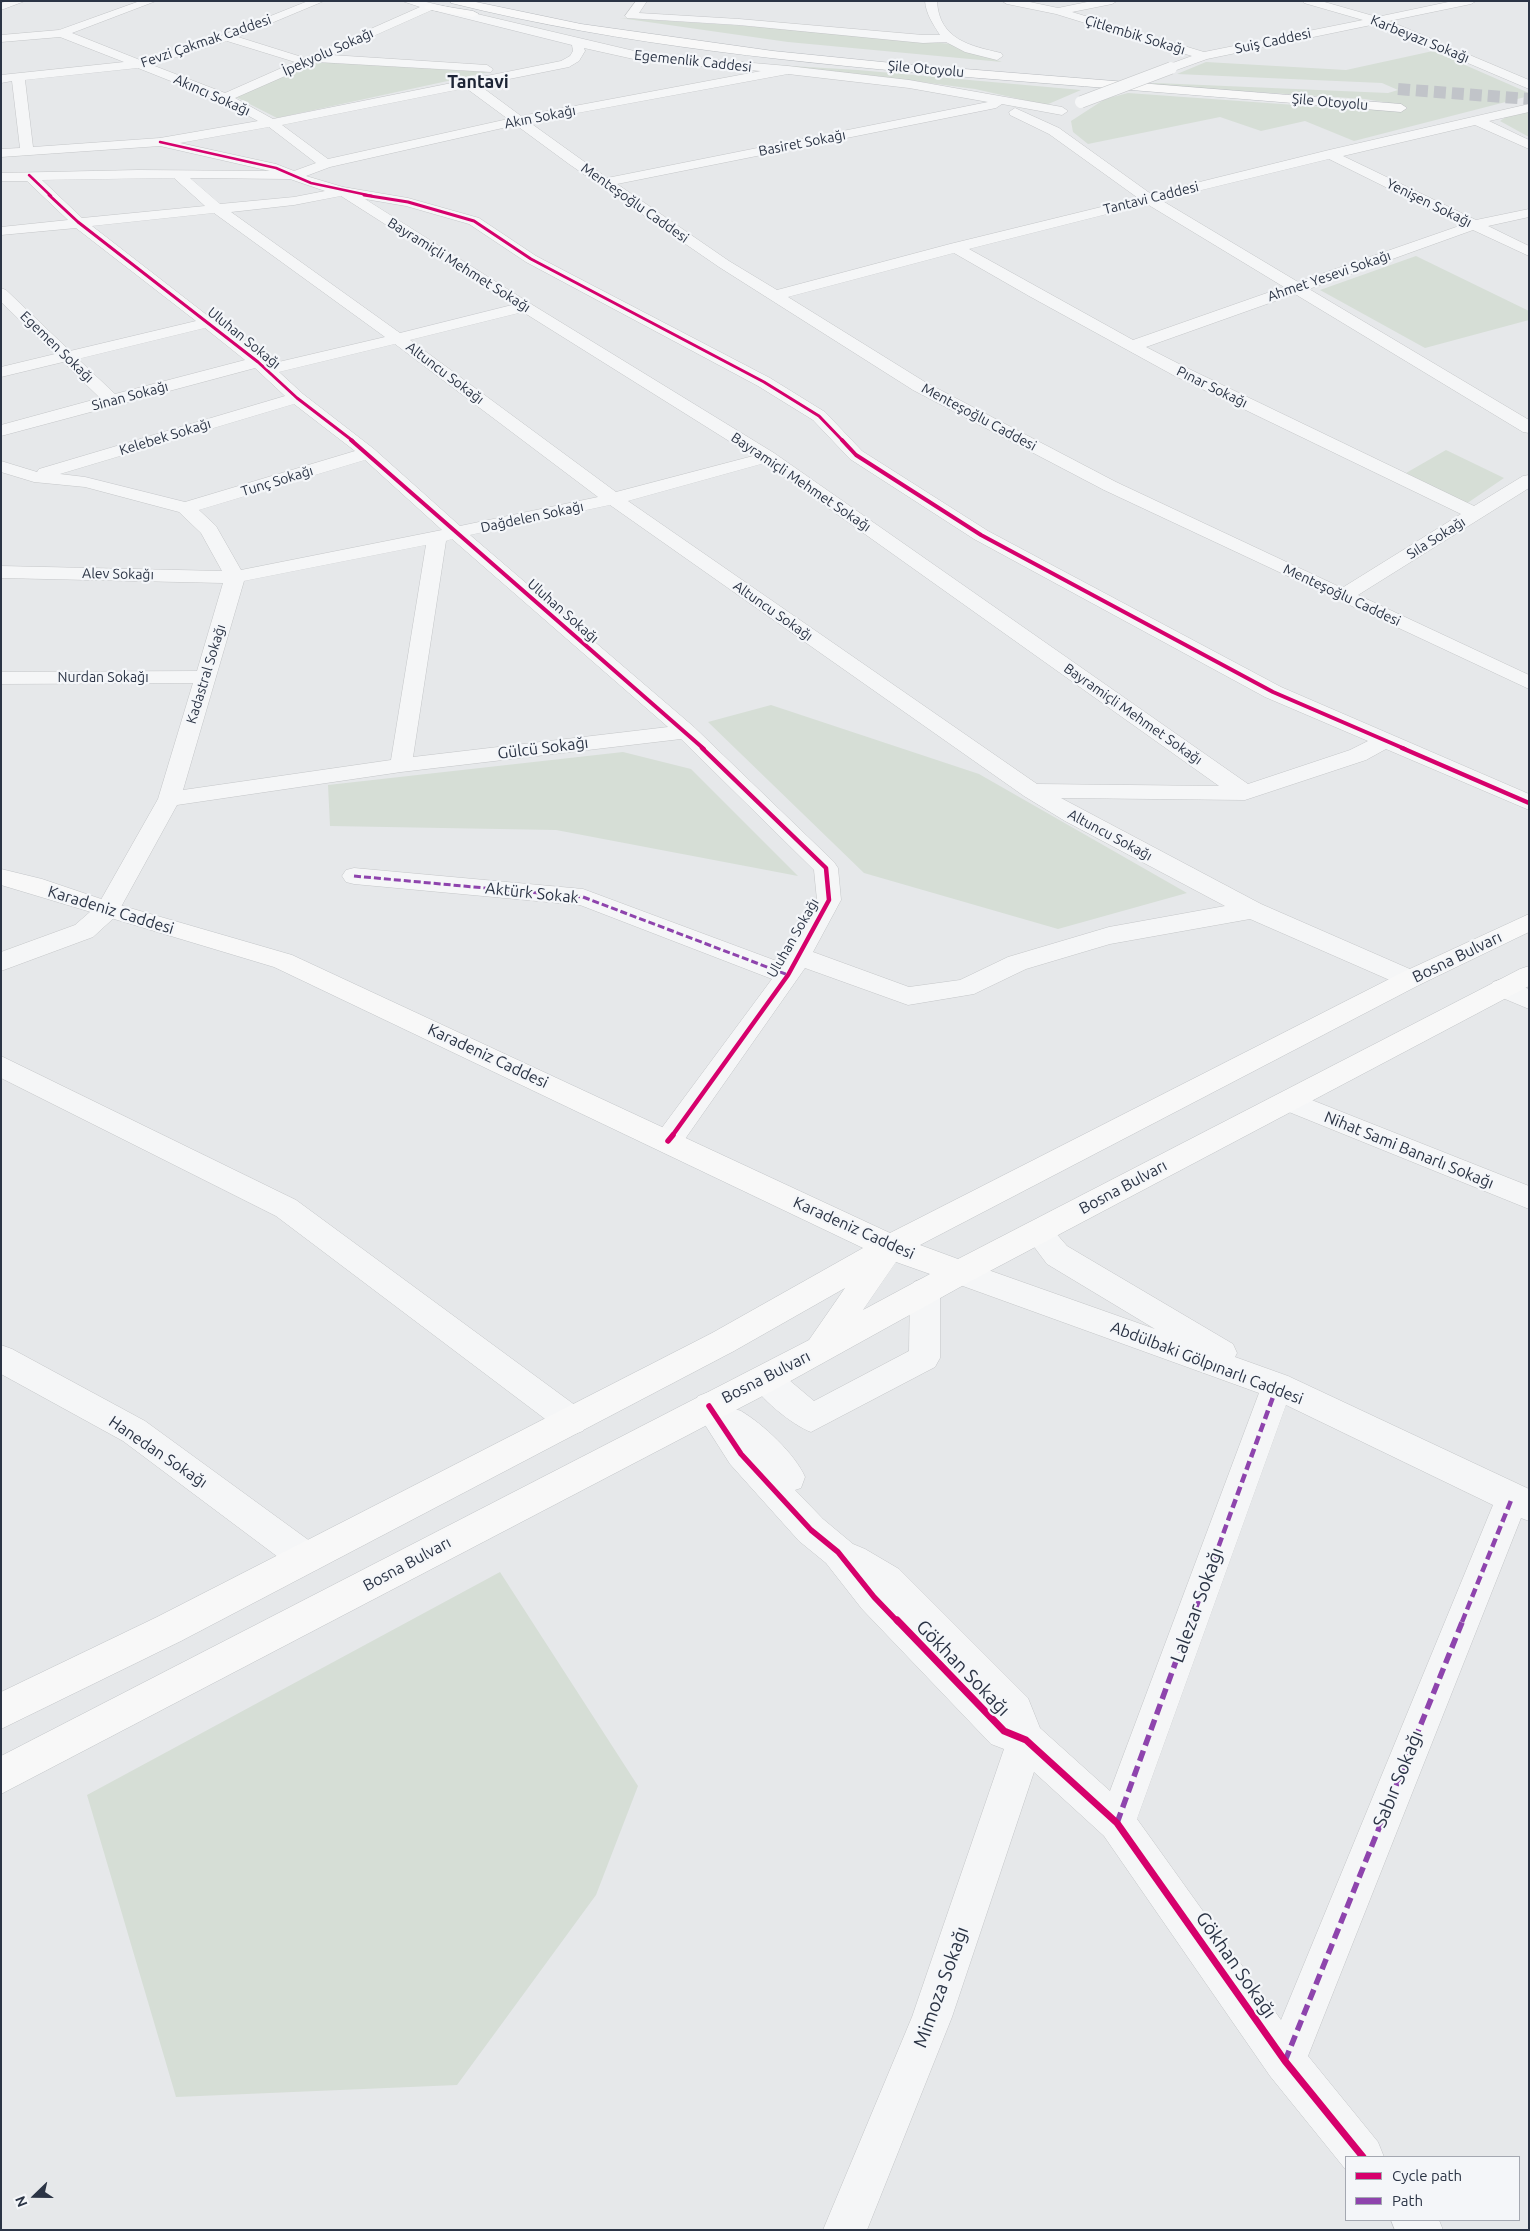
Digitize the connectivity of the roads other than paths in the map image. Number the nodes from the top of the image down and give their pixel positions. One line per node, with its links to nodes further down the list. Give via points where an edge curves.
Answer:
1 (20, 1): 13 (street)
2 (151, 1): 19 (street)
3 (318, 1): 20 (street, Fevzi Çakmak Caddesi)
4 (407, 1): 14 (street, Egemenlik Caddesi)
5 (455, 1): 24 (main road, Şile Otoyolu, via 582,26)
6 (500, 1): 36 (main road, Şile Otoyolu, via 740,41 1033,69)
7 (642, 1): 18 (street, via 631,16)
8 (931, 1): 21 (street, via 931,10)
9 (1007, 1): 16 (street, Çitlembik Sokağı)
10 (1112, 1): 16 (street)
11 (1308, 1): 17 (street, Karbeyazı Sokağı)
12 (1471, 1): 17 (street, Suiş Caddesi)
13 (1, 7)
14 (430, 7): 23 (street, Egemenlik Caddesi); 24 (main road, via 612,38); 28 (street, İpekyolu Sokağı)
15 (747, 8): 18 (street)
16 (1058, 11): 26 (street, Çitlembik Sokağı)
17 (1376, 20): 26 (street, Suiş Caddesi); 38 (street, Karbeyazı Sokağı)
18 (739, 22): 21 (street, via 923,39)
19 (61, 33): 22 (street); 30 (street, Akıncı Sokağı)
20 (227, 37): 28 (street); 30 (street, Fevzi Çakmak Caddesi)
21 (947, 38): 25 (street, via 957,46)
22 (1, 39)
23 (577, 43): 27 (street, Egemenlik Caddesi); 33 (street, via 579,51 575,58 564,64)
24 (766, 54): 42 (main road, Şile Otoyolu)
25 (997, 56)
26 (1204, 56): 44 (street, Suiş Caddesi, bridge)
27 (647, 58): 29 (street); 32 (street, Egemenlik Caddesi)
28 (311, 60): 33 (street); 40 (street, İpekyolu Sokağı)
29 (603, 62)
30 (141, 64): 34 (street, Fevzi Çakmak Caddesi); 40 (street, Akıncı Sokağı)
31 (584, 64): 33 (street)
32 (788, 70): 39 (street, Egemenlik Caddesi); 45 (street, Akın Sokağı)
33 (527, 72): 37 (street)
34 (18, 77): 35 (street, Fevzi Çakmak Caddesi); 51 (street)
35 (1, 79)
36 (1203, 80)
37 (468, 82): 45 (street, Menteşoğlu Caddesi); 47 (street)
38 (1529, 85)
39 (983, 96): 41 (street); 44 (street, Egemenlik Caddesi)
40 (225, 98): 47 (street, Akıncı Sokağı)
41 (998, 104): 48 (street); 59 (street, Basiret Sokağı)
42 (1401, 108)
43 (1529, 108): 46 (street, Tantavi Caddesi)
44 (1062, 112): 48 (street)
45 (520, 120): 54 (street, Akın Sokağı); 59 (street, Menteşoğlu Caddesi)
46 (1476, 120): 50 (street); 53 (street, Tantavi Caddesi)
47 (271, 123): 49 (street); 54 (street, Akıncı Sokağı)
48 (1054, 131): 61 (street)
49 (160, 142): 51 (street); 57 (street)
50 (1529, 146)
51 (27, 152): 52 (street)
52 (1, 154)
53 (1329, 154): 61 (street, Tantavi Caddesi); 65 (street, Yenişen Sokağı)
54 (326, 164): 57 (street, Akın Sokağı)
55 (177, 174): 56 (street); 57 (street); 62 (street, Altuncu Sokağı)
56 (29, 175): 58 (street); 64 (street, Uluhan Sokağı)
57 (296, 175): 60 (street, via 311,183)
58 (1, 177)
59 (606, 182): 71 (street, Menteşoğlu Caddesi)
60 (343, 191): 62 (street, via 294,201); 72 (street, Bayramiçli Mehmet Sokağı); 99 (street, via 408,202 474,221 531,259 764,382 819,416 856,455 980,535 1273,692)
61 (1149, 199): 67 (street, Tantavi Caddesi); 69 (street)
62 (216, 208): 64 (street); 74 (street, Altuncu Sokağı)
63 (1529, 213): 65 (street, Ahmet Yesevi Sokağı)
64 (78, 222): 66 (street); 73 (street, Uluhan Sokağı)
65 (1474, 225): 68 (street, Yenişen Sokağı); 69 (street, Ahmet Yesevi Sokağı)
66 (1, 231)
67 (955, 247): 71 (street, Tantavi Caddesi); 75 (street, Pınar Sokağı)
68 (1529, 252)
69 (1297, 287): 75 (street, Ahmet Yesevi Sokağı); 81 (street)
70 (1, 293): 76 (street, Egemen Sokağı)
71 (774, 296): 94 (street, Menteşoğlu Caddesi, via 919,386 1110,486)
72 (525, 307): 74 (street, Sinan Sokağı); 84 (street, Bayramiçli Mehmet Sokağı)
73 (208, 323): 76 (street); 77 (street, Uluhan Sokağı)
74 (397, 338): 77 (street, Sinan Sokağı); 88 (street, Altuncu Sokağı)
75 (1132, 346): 90 (street, Pınar Sokağı, via 1179,372)
76 (64, 356): 78 (street); 80 (street, Egemen Sokağı)
77 (263, 366): 79 (street, Uluhan Sokağı); 80 (street, Sinan Sokağı)
78 (1, 372)
79 (297, 398): 83 (street, Uluhan Sokağı); 86 (street, Kelebek Sokağı)
80 (112, 401): 82 (street, Sinan Sokağı)
81 (1529, 428)
82 (1, 431)
83 (368, 453): 89 (street, Tunç Sokağı); 91 (street, Uluhan Sokağı)
84 (768, 457): 88 (street, Dağdelen Sokağı); 102 (street, Bayramiçli Mehmet Sokağı)
85 (1, 466): 86 (street)
86 (34, 477): 89 (street, via 85,482)
87 (1529, 480): 90 (street, Sıla Sokağı)
88 (613, 499): 91 (street, Dağdelen Sokağı); 101 (street, Altuncu Sokağı)
89 (186, 508): 93 (street, via 209,530)
90 (1476, 514): 94 (street, Sıla Sokağı)
91 (447, 535): 93 (street, Dağdelen Sokağı); 98 (street, Uluhan Sokağı); 100 (street)
92 (1, 572): 93 (street, Alev Sokağı)
93 (235, 577): 95 (street, Kadastral Sokağı)
94 (1343, 596): 97 (street, Menteşoğlu Caddesi)
95 (206, 677): 96 (street, Nurdan Sokağı); 103 (street, Kadastral Sokağı)
96 (1, 678)
97 (1529, 683)
98 (686, 732): 100 (street, Gülcü Sokağı); 111 (street, Uluhan Sokağı, via 826,868 829,900)
99 (1385, 741): 102 (street, via 1358,755); 104 (street)
100 (401, 765): 103 (street, Gülcü Sokağı)
101 (1032, 791): 102 (street); 108 (street, Altuncu Sokağı)
102 (1245, 793)
103 (169, 799): 107 (street, Kadastral Sokağı)
104 (1529, 803)
105 (354, 876): 111 (street, Aktürk Sokak, via 583,897)
106 (1, 877): 107 (main road, Karadeniz Caddesi)
107 (107, 910): 110 (street, Kadastral Sokağı, via 84,930); 118 (main road, Karadeniz Caddesi, via 283,961)
108 (1252, 910): 111 (street, Aktürk Sokak, via 1109,936 1017,963 966,988 908,996); 113 (street, Altuncu Sokağı)
109 (1529, 922): 113 (main road, Bosna Bulvarı)
110 (1, 962)
111 (793, 966): 118 (street, Uluhan Sokağı)
112 (1529, 975): 114 (main road, Bosna Bulvarı)
113 (1410, 979): 121 (main road, Bosna Bulvarı)
114 (1502, 988): 115 (street); 117 (main road, Bosna Bulvarı)
115 (1529, 1000)
116 (1, 1066): 129 (street, via 286,1208)
117 (1289, 1101): 119 (street, Nihat Sami Banarlı Sokağı); 120 (main road, Bosna Bulvarı)
118 (668, 1141): 121 (main road, Karadeniz Caddesi)
119 (1529, 1198)
120 (1038, 1232): 122 (main road, Bosna Bulvarı); 127 (street, via 1057,1256)
121 (890, 1247): 122 (main road, Karadeniz Caddesi); 124 (main road); 129 (main road, Bosna Bulvarı, via 723,1342)
122 (960, 1272): 123 (main road, Bosna Bulvarı); 127 (street, Abdülbaki Gölpınarlı Caddesi)
123 (925, 1291): 124 (main road, Bosna Bulvarı); 126 (street, via 924,1358 811,1418)
124 (819, 1350): 126 (main road, Bosna Bulvarı)
125 (1, 1358): 131 (street, Hanedan Sokağı, via 134,1431)
126 (765, 1378): 128 (main road, Bosna Bulvarı)
127 (1277, 1386): 130 (street, Abdülbaki Gölpınarlı Caddesi); 135 (street, Lalezar Sokağı)
128 (709, 1406): 133 (street, Gökhan Sokağı, via 742,1454 811,1530 838,1552 874,1597 1004,1731); 134 (main road, Bosna Bulvarı)
129 (572, 1421): 131 (main road, Bosna Bulvarı)
130 (1520, 1502): 136 (street, Sabır Sokağı)
131 (306, 1558): 132 (main road, Bosna Bulvarı)
132 (1, 1711)
133 (1026, 1740): 135 (street, Gökhan Sokağı); 138 (street, Mimoza Sokağı, via 932,2017)
134 (1, 1776)
135 (1117, 1823): 136 (street, Gökhan Sokağı)
136 (1285, 2061): 137 (street, Gökhan Sokağı)
137 (1362, 2156)
138 (845, 2230)

